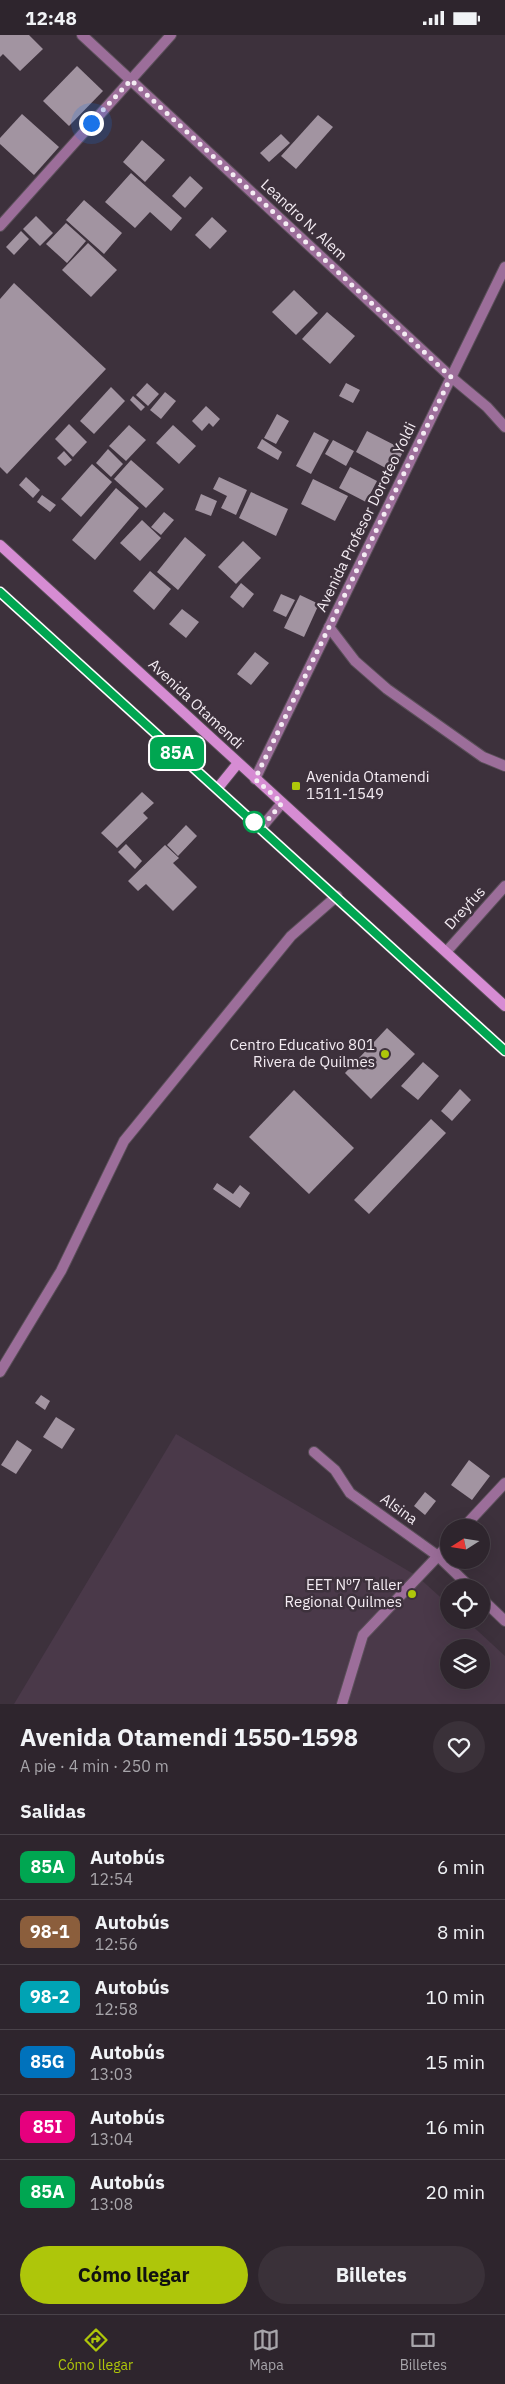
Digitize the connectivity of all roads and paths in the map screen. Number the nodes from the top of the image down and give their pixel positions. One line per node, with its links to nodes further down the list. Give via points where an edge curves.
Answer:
1 (82, 35): 3 (street, Leandro N. Alem)
2 (172, 35): 3 (street)
3 (131, 80): 4 (street); 6 (street, Leandro N. Alem)
4 (0, 226)
5 (505, 267): 6 (street, Avenida Profesor Doroteo Yoldi)
6 (451, 377): 7 (street, Leandro N. Alem); 10 (street, Avenida Profesor Doroteo Yoldi)
7 (505, 427)
8 (0, 545): 11 (main road, Avenida Otamendi)
9 (0, 592): 14 (main road)
10 (329, 627): 12 (street, via 355,661 387,689 483,757); 13 (street, Avenida Profesor Doroteo Yoldi)
11 (238, 763): 13 (main road, Avenida Otamendi); 14 (main road)
12 (505, 766)
13 (255, 779): 15 (main road, Avenida Otamendi)
14 (217, 789): 16 (main road)
15 (282, 803): 16 (street); 19 (main road, Avenida Otamendi)
16 (261, 828): 18 (main road)
17 (505, 885): 19 (street, Dreyfus)
18 (337, 896): 21 (main road); 22 (street, via 291,936 124,1141 61,1271)
19 (447, 951): 20 (main road, Avenida Otamendi)
20 (505, 1005)
21 (505, 1051)
22 (0, 1372)
23 (314, 1452): 26 (street, Alsina, via 334,1470 350,1493)
24 (505, 1483): 25 (street)
25 (471, 1519)
26 (438, 1556): 27 (street, Alsina); 30 (street, via 363,1635)
27 (462, 1579)
28 (490, 1607): 29 (street)
29 (505, 1621)
30 (342, 1704)

